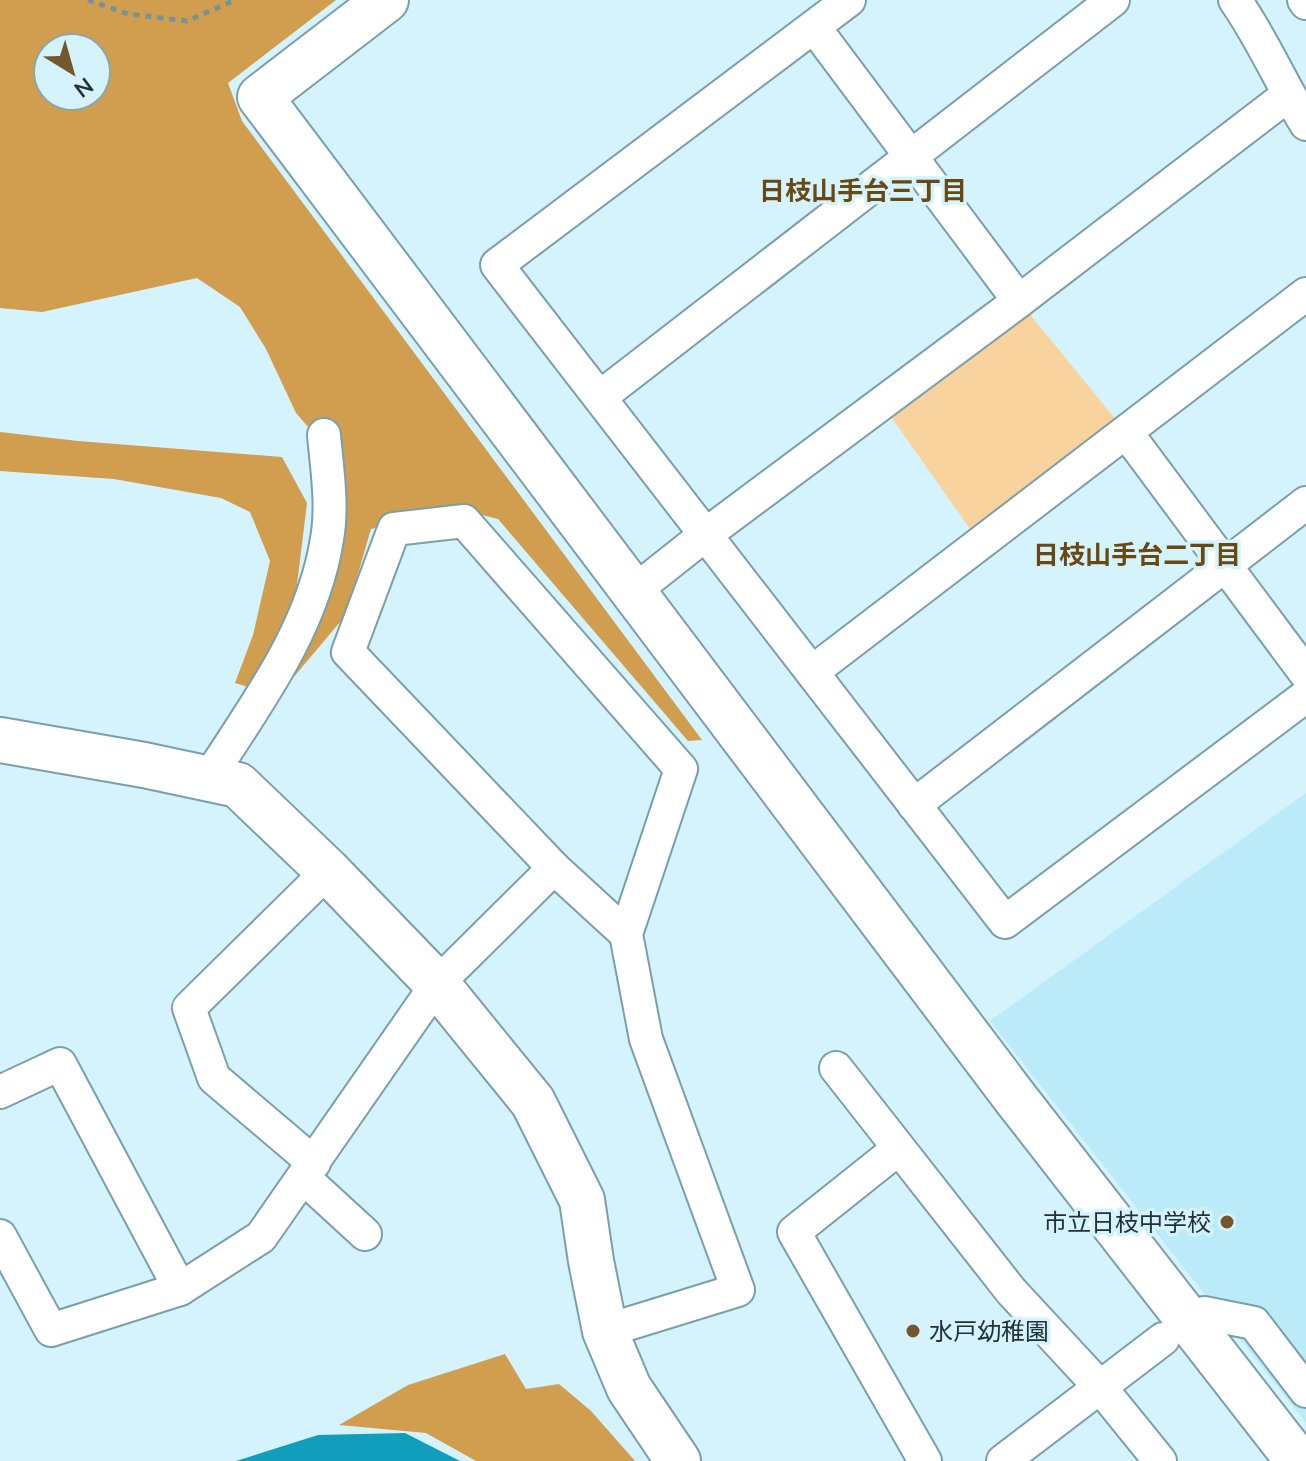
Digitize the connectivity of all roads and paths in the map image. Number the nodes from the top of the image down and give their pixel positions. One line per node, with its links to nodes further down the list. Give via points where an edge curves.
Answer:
1 (88, 0): 2 (path, via 128,14 187,21)
2 (235, 0)
3 (386, 0): 19 (street, via 260,97)
4 (849, 0): 7 (street)
5 (1113, 0): 10 (street)
6 (1235, 0): 8 (street, via 1258,33)
7 (814, 27): 10 (street); 13 (street, via 497,265)
8 (1288, 95): 9 (street); 12 (street)
9 (1306, 124)
10 (911, 156): 12 (street); 13 (street)
11 (1306, 294): 14 (street)
12 (1019, 301): 17 (street)
13 (600, 397): 17 (street)
14 (1126, 432): 18 (street); 20 (street)
15 (324, 435): 24 (street, via 328,537 317,585 299,631)
16 (1306, 503): 18 (street)
17 (705, 535): 19 (street); 20 (street)
18 (1225, 565): 21 (street); 25 (street)
19 (633, 592): 46 (street)
20 (812, 672): 25 (street)
21 (1306, 674)
22 (1306, 696): 25 (street, via 1005,922)
23 (0, 740): 24 (street)
24 (208, 779): 27 (street, via 238,785)
25 (914, 805)
26 (554, 868): 28 (street); 28 (street, via 348,652 394,529 464,521 681,769); 29 (street)
27 (328, 871): 29 (street); 33 (street, via 189,1008 214,1078)
28 (626, 934): 38 (street, via 646,1039 738,1290)
29 (437, 984): 33 (street); 38 (street, via 533,1102 582,1200)
30 (836, 1068): 32 (street)
31 (0, 1092): 36 (street, via 60,1064)
32 (898, 1149): 40 (street, via 1011,1291); 43 (street, via 794,1232)
33 (309, 1170): 34 (street); 36 (street, via 261,1237)
34 (365, 1234)
35 (0, 1236): 36 (street, via 51,1330)
36 (180, 1289)
37 (1204, 1313): 41 (street, via 1254,1323)
38 (605, 1331): 42 (street, via 629,1388)
39 (1163, 1339): 40 (street)
40 (1100, 1387): 44 (street); 45 (street)
41 (1306, 1391)
42 (678, 1461)
43 (925, 1461)
44 (1003, 1461)
45 (1160, 1461)
46 (1298, 1461)

